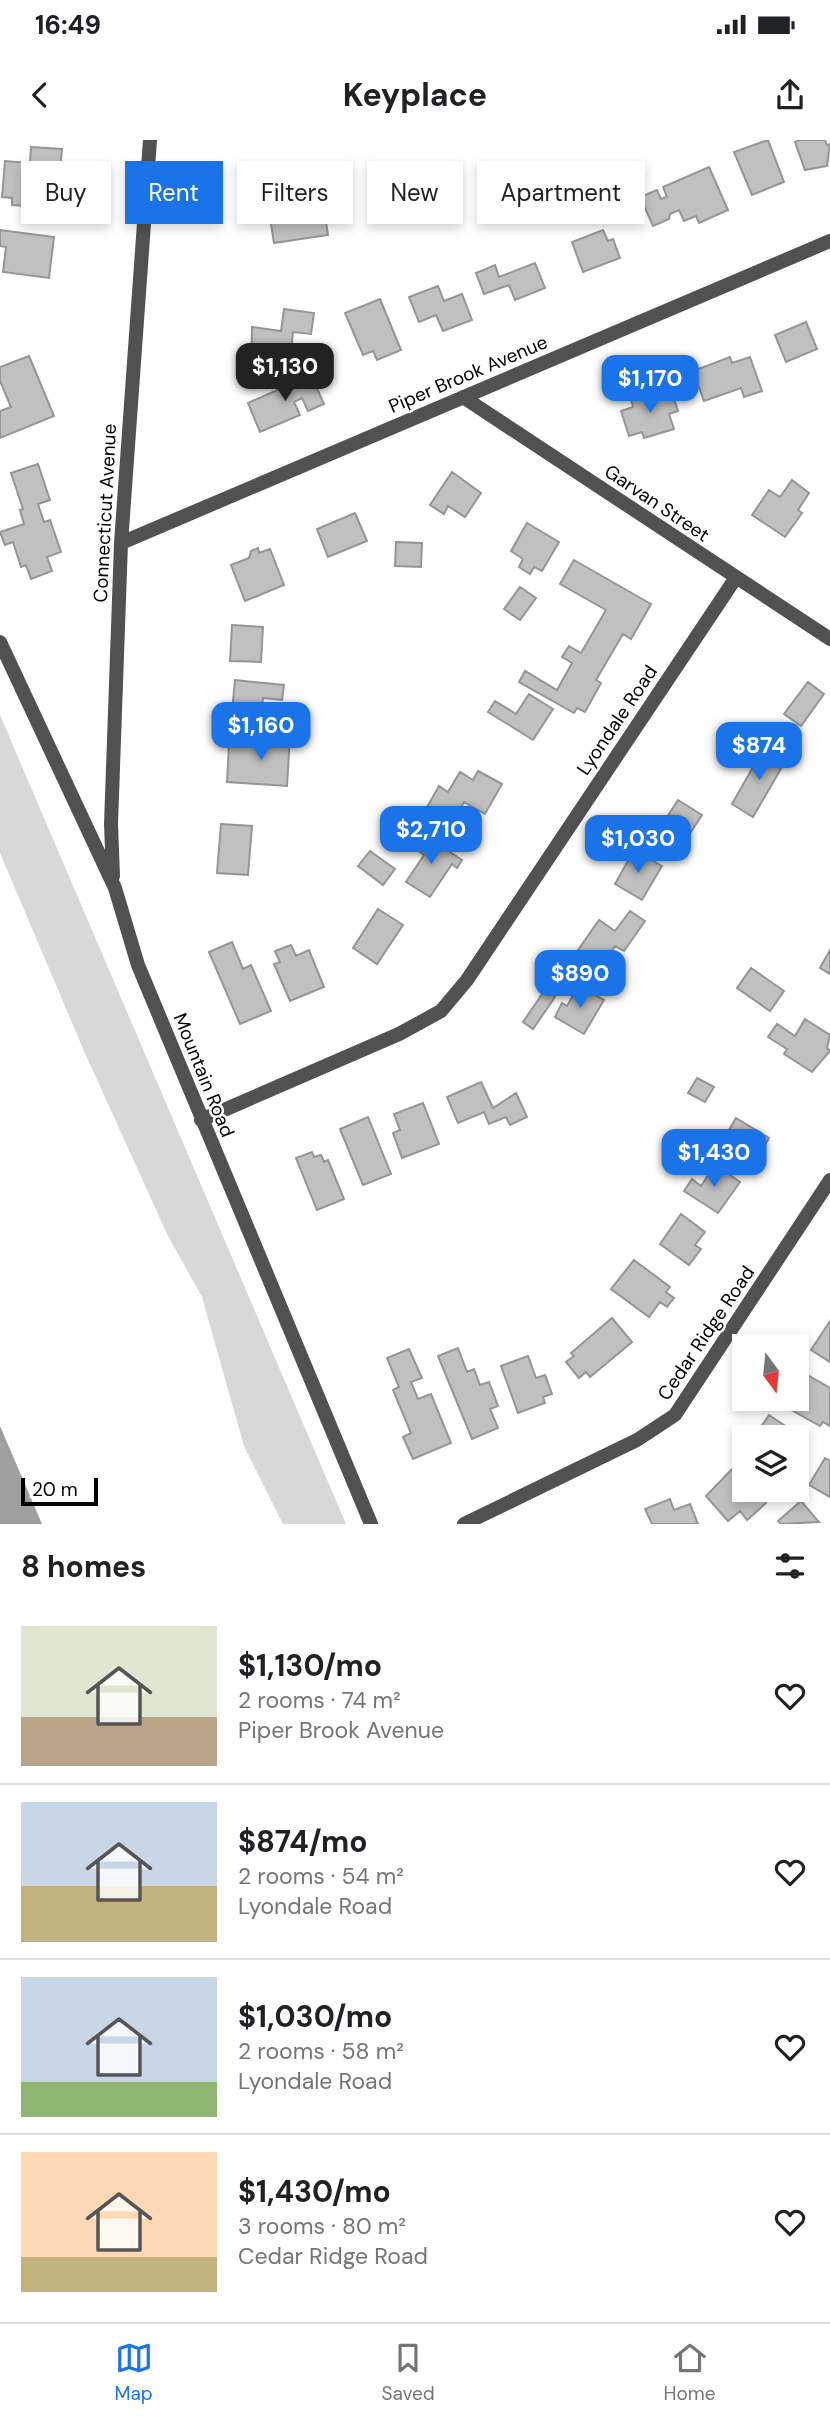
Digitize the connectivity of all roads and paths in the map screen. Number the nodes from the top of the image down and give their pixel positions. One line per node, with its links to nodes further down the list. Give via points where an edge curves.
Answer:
1 (150, 140): 4 (street, Connecticut Avenue)
2 (830, 241): 3 (street, Piper Brook Avenue)
3 (463, 397): 4 (street, Piper Brook Avenue); 5 (street, Garvan Street)
4 (121, 543): 8 (street, Connecticut Avenue, via 111,812)
5 (736, 579): 6 (street, Garvan Street); 9 (street, Lyondale Road, via 467,980 441,1011 399,1034)
6 (830, 639)
7 (0, 642): 8 (street, Mountain Road)
8 (115, 888): 9 (street, Mountain Road, via 138,965)
9 (201, 1120): 11 (street, Mountain Road)
10 (830, 1180): 12 (street, Cedar Ridge Road, via 676,1415 637,1440)
11 (371, 1524)
12 (464, 1524)

